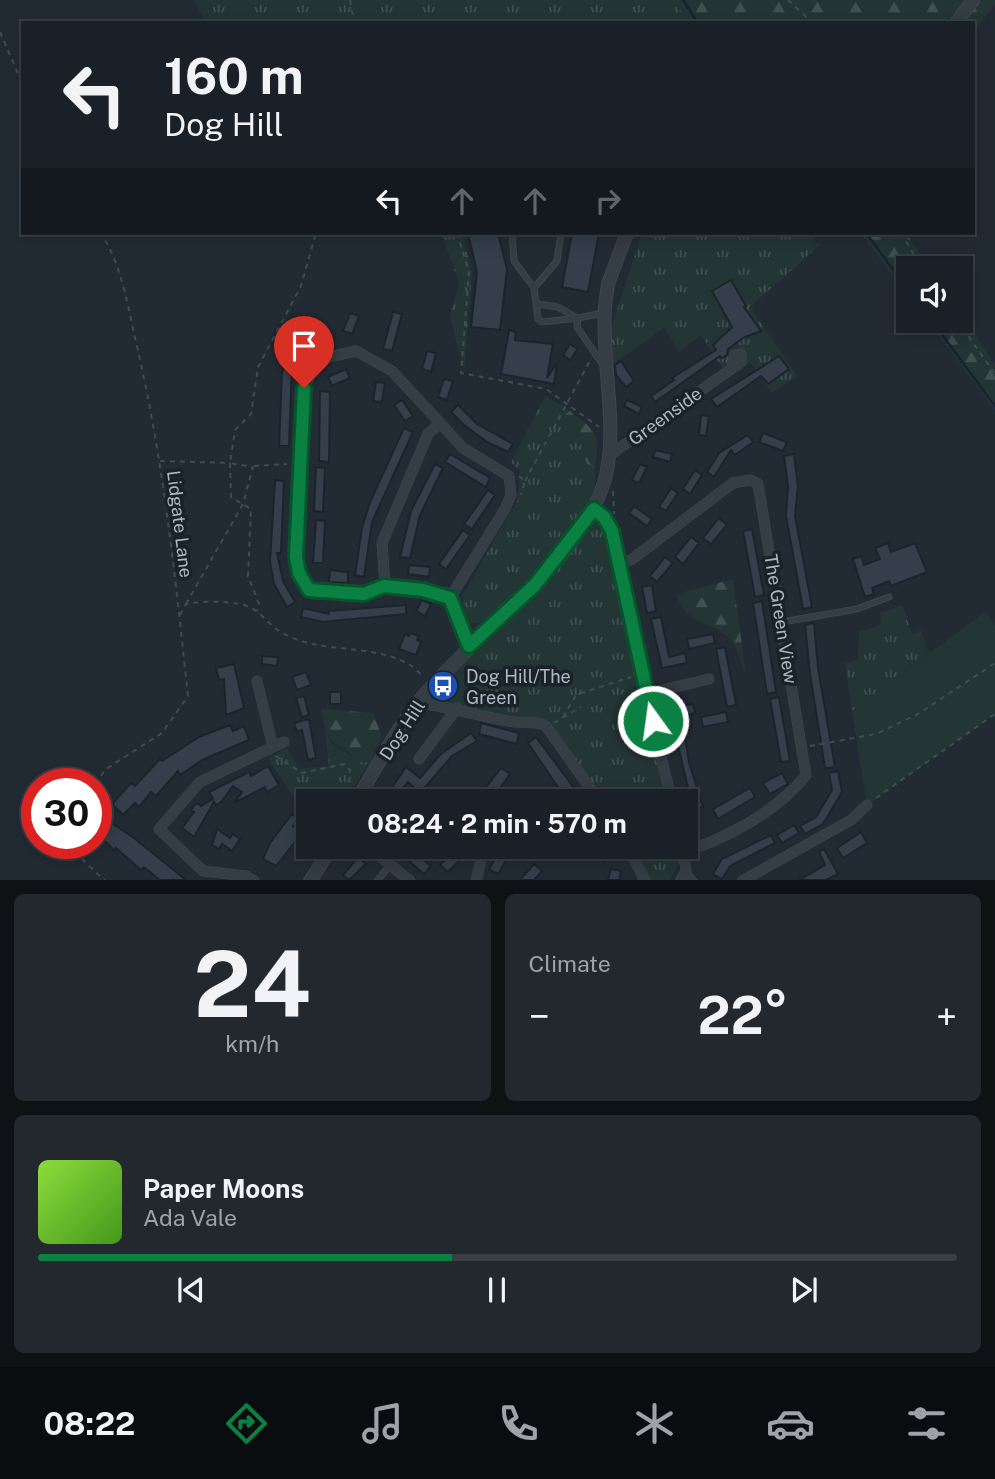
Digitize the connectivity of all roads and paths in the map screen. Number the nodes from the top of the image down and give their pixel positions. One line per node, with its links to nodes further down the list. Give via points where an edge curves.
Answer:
1 (350, 0): 4 (path)
2 (788, 0): 5 (path)
3 (973, 0): 6 (street)
4 (354, 21)
5 (811, 21)
6 (957, 21)
7 (0, 32): 8 (path)
8 (21, 80)
9 (102, 235): 30 (path, Lidgate Lane, via 117,258)
10 (315, 235): 31 (path, via 301,286 258,366 251,414 235,430)
11 (458, 235): 26 (path, via 469,272 461,373 546,389)
12 (512, 235): 17 (lane, via 514,261)
13 (561, 235): 17 (lane, via 557,261)
14 (626, 235): 19 (street, via 608,284)
15 (902, 235): 16 (path)
16 (915, 256)
17 (534, 288): 18 (lane)
18 (538, 304): 20 (lane, via 558,307); 20 (lane, via 542,322)
19 (604, 313): 20 (lane); 24 (street)
20 (578, 318): 22 (lane, via 577,327)
21 (966, 333): 25 (path)
22 (594, 354): 24 (lane); 26 (path)
23 (732, 366): 29 (street, Greenside)
24 (605, 367): 28 (street)
25 (995, 374)
26 (567, 404): 28 (path); 34 (path)
27 (439, 424): 32 (street, via 392,371 355,351 319,359 304,388); 40 (street, via 428,434 382,543); 42 (street, via 463,449 503,471 512,483 505,509)
28 (608, 434): 29 (street)
29 (610, 455): 37 (street)
30 (160, 461): 31 (path); 45 (path, Lidgate Lane)
31 (230, 463): 33 (path); 36 (path, via 231,496)
32 (298, 464): 33 (path); 40 (street, via 296,557 309,590 364,594)
33 (253, 467): 36 (path)
34 (525, 481)
35 (612, 483): 38 (path)
36 (243, 504): 43 (path); 44 (path, via 251,509 248,576 259,604)
37 (594, 509): 39 (street, via 609,525); 47 (street, Dog Hill, via 535,585)
38 (615, 523)
39 (618, 564): 46 (street, The Green View, via 631,560 733,483 751,480 761,489); 49 (street)
40 (384, 586): 42 (street)
41 (889, 597): 46 (lane, via 857,609)
42 (450, 598): 47 (street)
43 (186, 604): 44 (path, via 240,604); 45 (path)
44 (257, 611): 52 (path, via 275,629 293,638 409,663)
45 (179, 616): 65 (path, Lidgate Lane, via 188,695 162,733)
46 (782, 622): 62 (street, The Green View)
47 (469, 646): 52 (street, Dog Hill)
48 (995, 663): 62 (path, via 918,714 876,734)
49 (641, 673): 53 (street); 58 (path, via 576,695)
50 (709, 679): 53 (street)
51 (257, 681): 61 (street, via 265,696)
52 (430, 690): 54 (street, Dog Hill)
53 (646, 694): 69 (street)
54 (418, 703): 56 (street); 67 (street, Dog Hill)
55 (581, 707): 58 (path)
56 (457, 708): 59 (street); 64 (street)
57 (995, 714): 70 (path)
58 (563, 717): 59 (path)
59 (547, 727): 68 (street)
60 (284, 742): 61 (street)
61 (273, 747): 63 (street)
62 (802, 747): 71 (street, The Green View, via 806,775 793,791 715,842)
63 (261, 752): 66 (path, via 281,758 302,773 344,764 349,770); 80 (street, via 200,782 159,829 203,871)
64 (419, 759)
65 (108, 768)
66 (349, 789)
67 (364, 789)
68 (591, 789)
69 (669, 789)
70 (867, 804): 87 (street, via 851,820)
71 (698, 846)
72 (83, 859): 79 (path)
73 (324, 859): 81 (street)
74 (384, 859): 77 (street)
75 (481, 859): 84 (street)
76 (634, 859): 85 (street)
77 (390, 864): 82 (lane); 83 (street)
78 (683, 876): 86 (lane)
79 (104, 880)
80 (254, 880)
81 (310, 880)
82 (377, 880)
83 (410, 880)
84 (476, 880)
85 (645, 880)
86 (694, 880)
87 (742, 880)

